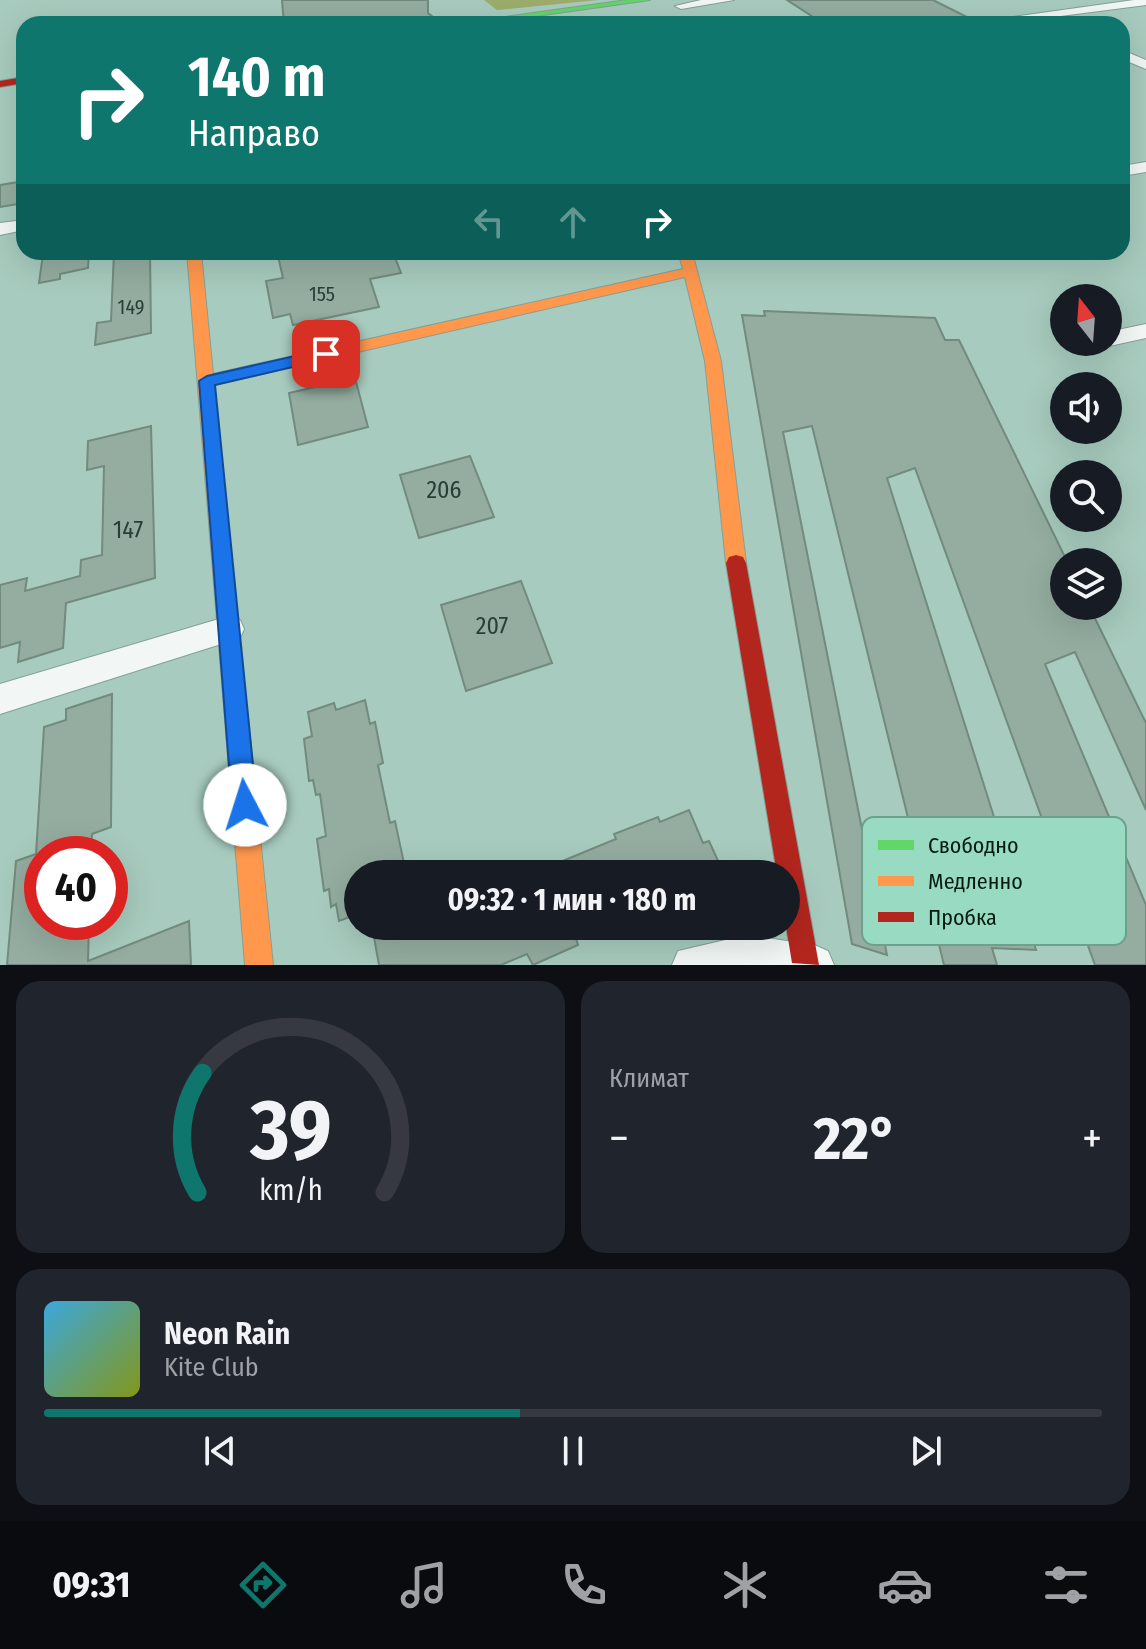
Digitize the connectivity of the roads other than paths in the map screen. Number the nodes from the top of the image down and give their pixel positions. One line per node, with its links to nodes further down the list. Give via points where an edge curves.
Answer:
1 (646, 0): 7 (street)
2 (728, 0): 5 (street)
3 (1146, 2): 6 (street)
4 (1021, 5): 6 (street)
5 (681, 6)
6 (1040, 15): 8 (street)
7 (535, 16)
8 (1032, 16)
9 (195, 260): 14 (street)
10 (688, 260): 11 (street)
11 (692, 271): 14 (street); 17 (street, via 720,389 733,544)
12 (1146, 331): 13 (street)
13 (1122, 336)
14 (207, 381): 15 (street)
15 (229, 629): 16 (street); 18 (street)
16 (0, 699)
17 (810, 964): 19 (street, via 747,955)
18 (259, 965)
19 (692, 965)

